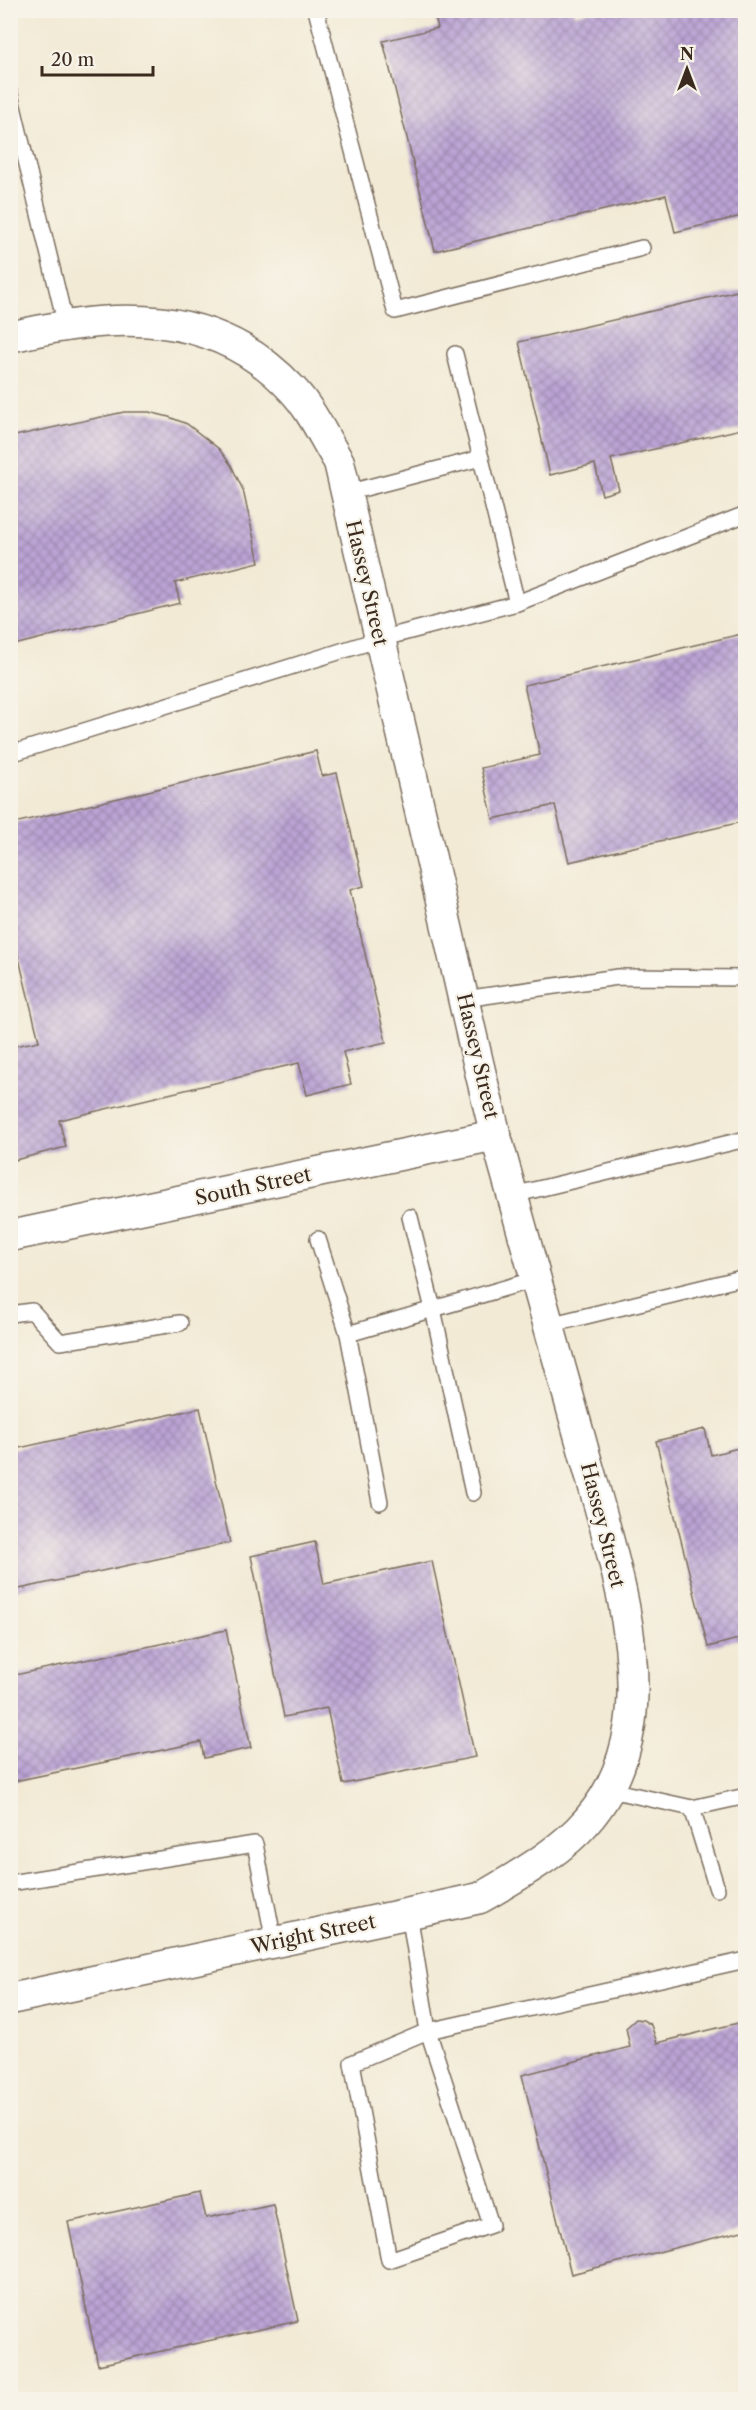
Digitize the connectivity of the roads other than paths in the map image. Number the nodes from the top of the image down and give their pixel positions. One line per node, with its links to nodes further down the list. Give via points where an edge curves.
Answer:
1 (316, 10): 3 (lane, via 395,312)
2 (10, 94): 4 (lane)
3 (642, 248)
4 (66, 326): 5 (street, Hassey Street); 8 (street, Hassey Street, via 160,321 194,327 230,342 263,363 292,389 339,462)
5 (10, 337)
6 (455, 354): 7 (lane)
7 (481, 458): 8 (lane); 10 (lane)
8 (346, 493): 11 (street, Hassey Street)
9 (746, 514): 10 (lane)
10 (517, 603): 11 (lane)
11 (381, 639): 12 (lane); 14 (street, Hassey Street)
12 (10, 754)
13 (746, 978): 14 (lane, via 618,977)
14 (464, 999): 15 (street, Hassey Street)
15 (496, 1135): 17 (street, Hassey Street); 19 (street, South Street)
16 (746, 1139): 17 (lane)
17 (513, 1195): 22 (street, Hassey Street)
18 (410, 1217): 23 (lane)
19 (10, 1236)
20 (318, 1239): 27 (lane)
21 (746, 1277): 26 (lane)
22 (536, 1279): 23 (lane); 26 (street, Hassey Street)
23 (434, 1309): 27 (lane); 28 (lane)
24 (10, 1314): 25 (lane, via 32,1311 60,1342)
25 (180, 1323)
26 (549, 1325): 30 (street, Hassey Street, via 609,1541 631,1644 633,1695 629,1727)
27 (348, 1334): 29 (lane)
28 (473, 1493)
29 (380, 1502)
30 (610, 1790): 32 (lane); 33 (street, Hassey Street)
31 (746, 1796): 32 (lane)
32 (693, 1808): 35 (lane)
33 (591, 1817): 36 (street, Wright Street, via 558,1850 480,1898)
34 (10, 1883): 37 (lane, via 255,1844)
35 (717, 1889)
36 (409, 1913): 37 (street, Wright Street); 40 (lane)
37 (274, 1942): 39 (street, Wright Street)
38 (746, 1960): 40 (lane)
39 (10, 1999)
40 (428, 2031): 40 (lane, via 352,2063 389,2260 491,2225)

